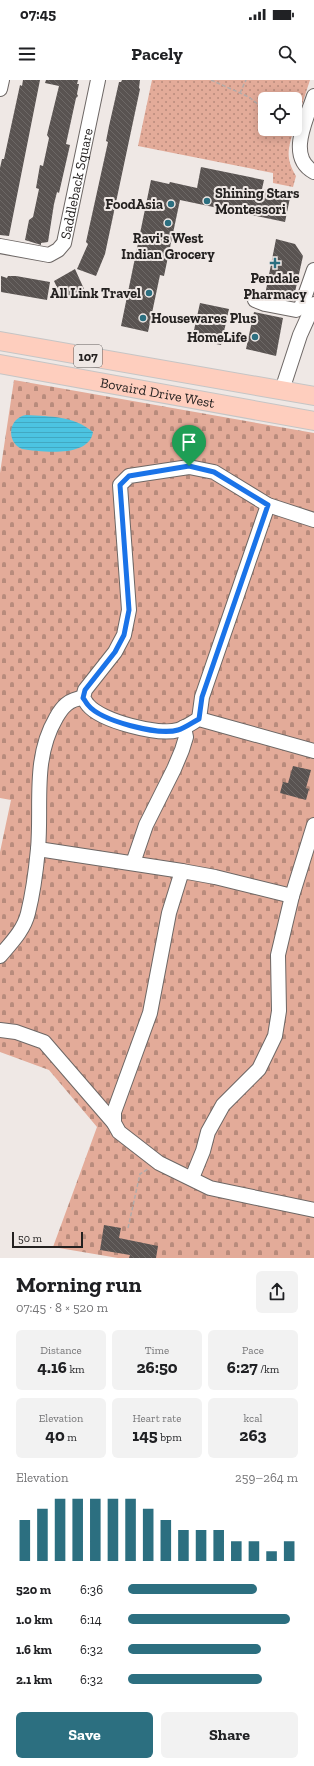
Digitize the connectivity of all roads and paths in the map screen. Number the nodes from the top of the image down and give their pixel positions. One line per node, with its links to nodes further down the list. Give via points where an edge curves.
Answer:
1 (2, 80): 5 (street)
2 (98, 80): 10 (street, Saddleback Square, via 64,243 49,255)
3 (211, 80): 6 (path)
4 (246, 80): 6 (path)
5 (0, 89)
6 (240, 93): 8 (path)
7 (314, 96): 9 (street, via 298,148 305,164)
8 (258, 104)
9 (314, 172)
10 (0, 246)
11 (314, 270): 12 (street, via 301,307 296,310)
12 (256, 300)
13 (314, 304): 16 (street, via 300,334)
14 (0, 341): 16 (main road, Bovaird Drive West / 107)
15 (0, 364): 18 (main road, Bovaird Drive West / 107)
16 (282, 390): 17 (main road, Bovaird Drive West / 107)
17 (314, 396)
18 (314, 421)
19 (268, 505): 20 (street); 21 (street, via 214,472 189,466 129,476 120,485 129,610 124,635 115,652 85,690); 22 (street, via 202,697)
20 (314, 520)
21 (83, 698): 23 (street, via 88,706 122,723 160,731); 26 (street, via 72,700 64,706 52,724 43,745)
22 (199, 719): 23 (street); 24 (street)
23 (184, 727): 27 (street, via 186,737 174,770 146,825)
24 (314, 751)
25 (314, 825): 29 (street)
26 (38, 849): 27 (street); 30 (street, via 28,914 19,934)
27 (132, 863): 28 (street)
28 (182, 871): 29 (street); 32 (street, via 169,913 150,1013 114,1112)
29 (292, 896): 34 (street, via 278,955 279,1011 276,1036 259,1069 224,1105 208,1132)
30 (0, 956)
31 (0, 1030): 32 (street, via 16,1032 44,1042)
32 (114, 1124): 33 (street, via 119,1132)
33 (159, 1163): 34 (street); 36 (path, via 140,1174)
34 (192, 1178): 35 (street, via 210,1188)
35 (314, 1210)
36 (128, 1228)

